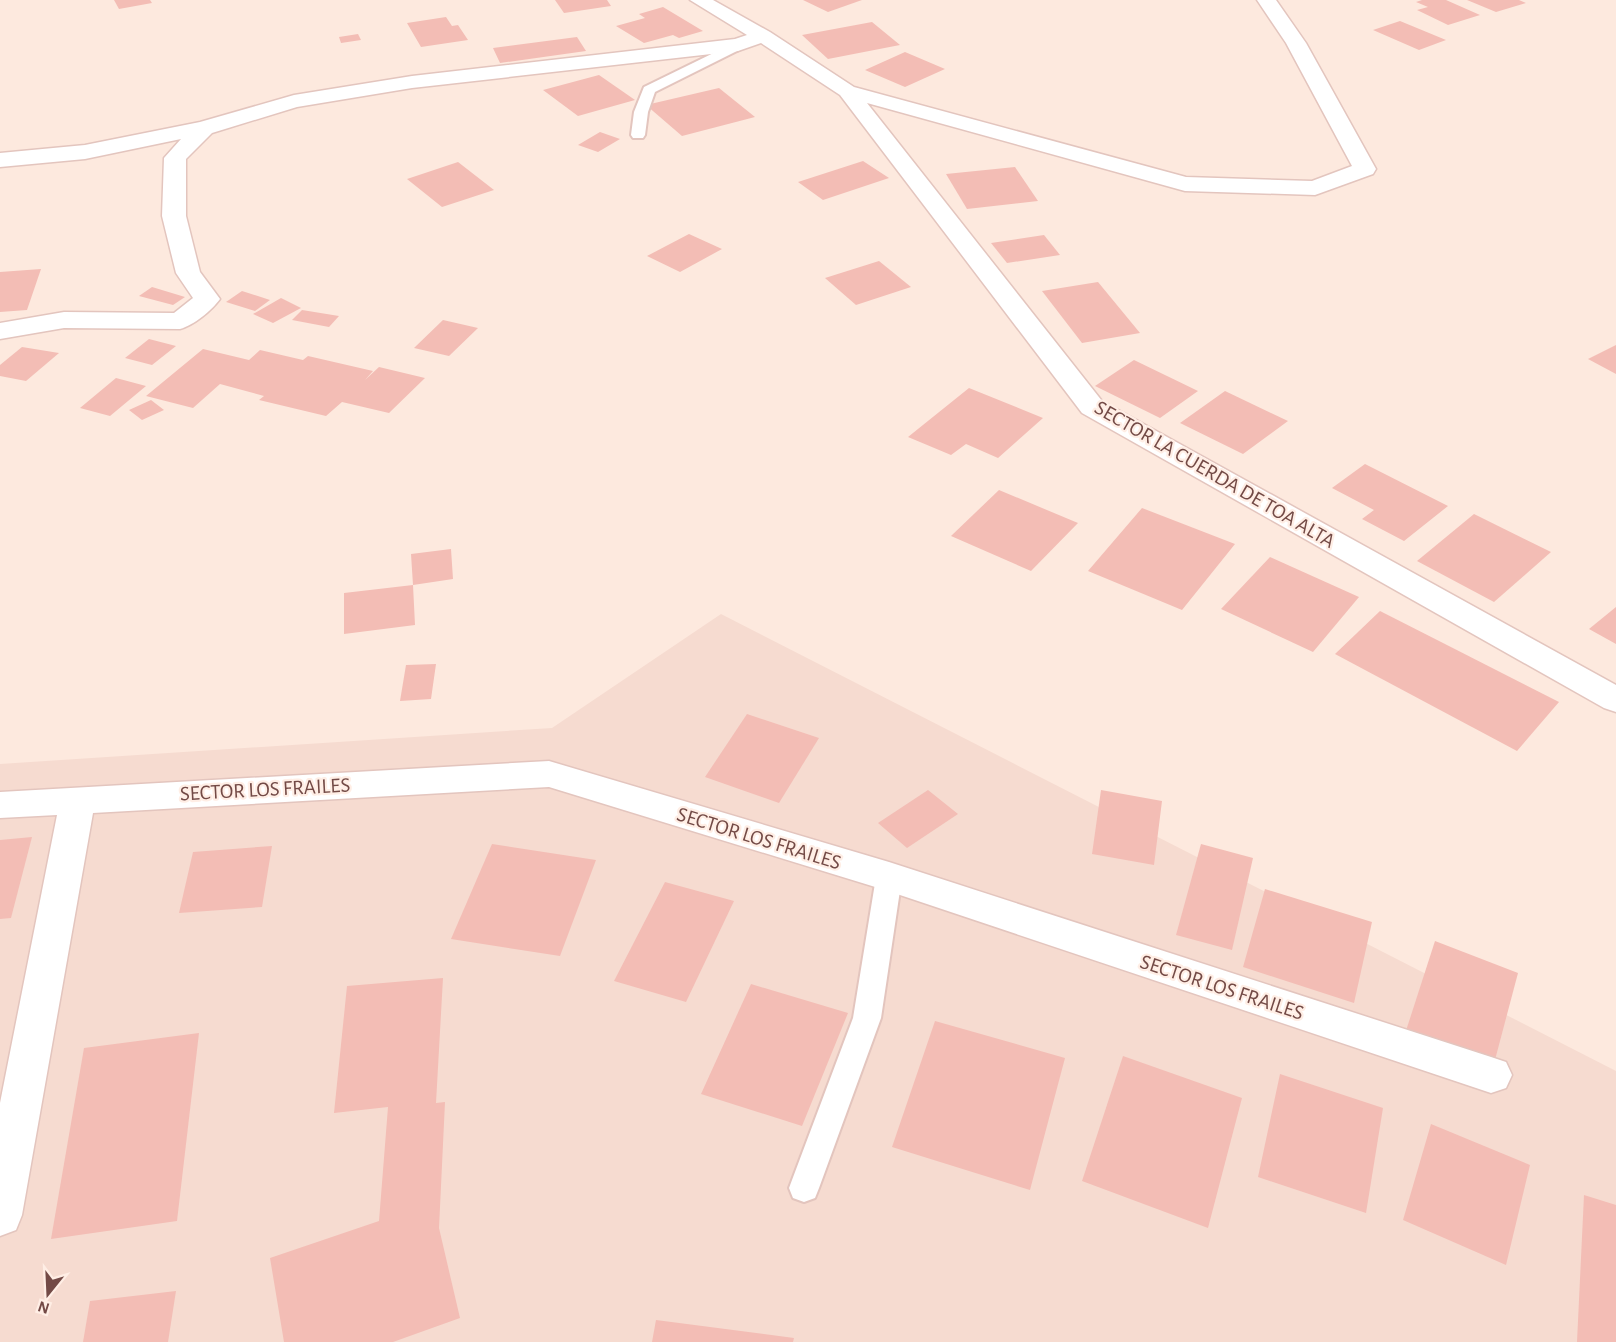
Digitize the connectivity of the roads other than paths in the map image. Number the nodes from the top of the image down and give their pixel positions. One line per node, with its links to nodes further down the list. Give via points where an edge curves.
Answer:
1 (699, 0): 3 (street, SECTOR LA CUERDA DE TOA ALTA)
2 (1266, 0): 5 (street, via 1296,43 1365,169 1315,188 1185,184)
3 (763, 36): 4 (street); 5 (street, SECTOR LA CUERDA DE TOA ALTA)
4 (738, 45): 6 (street, via 412,82 294,101); 7 (lane, via 649,90 641,112)
5 (847, 91): 10 (street, SECTOR LA CUERDA DE TOA ALTA, via 1092,407)
6 (204, 128): 8 (street, via 85,152); 9 (street, via 175,158 174,216 188,273 207,299 180,321 64,320)
7 (639, 135)
8 (0, 160)
9 (0, 331)
10 (1616, 700)
11 (78, 799): 12 (street, SECTOR LOS FRAILES); 13 (street, SECTOR LOS FRAILES, via 549,774); 16 (street)
12 (0, 805)
13 (889, 877): 14 (street, SECTOR LOS FRAILES); 15 (lane, via 867,1018)
14 (1491, 1075)
15 (804, 1188)
16 (0, 1215)

